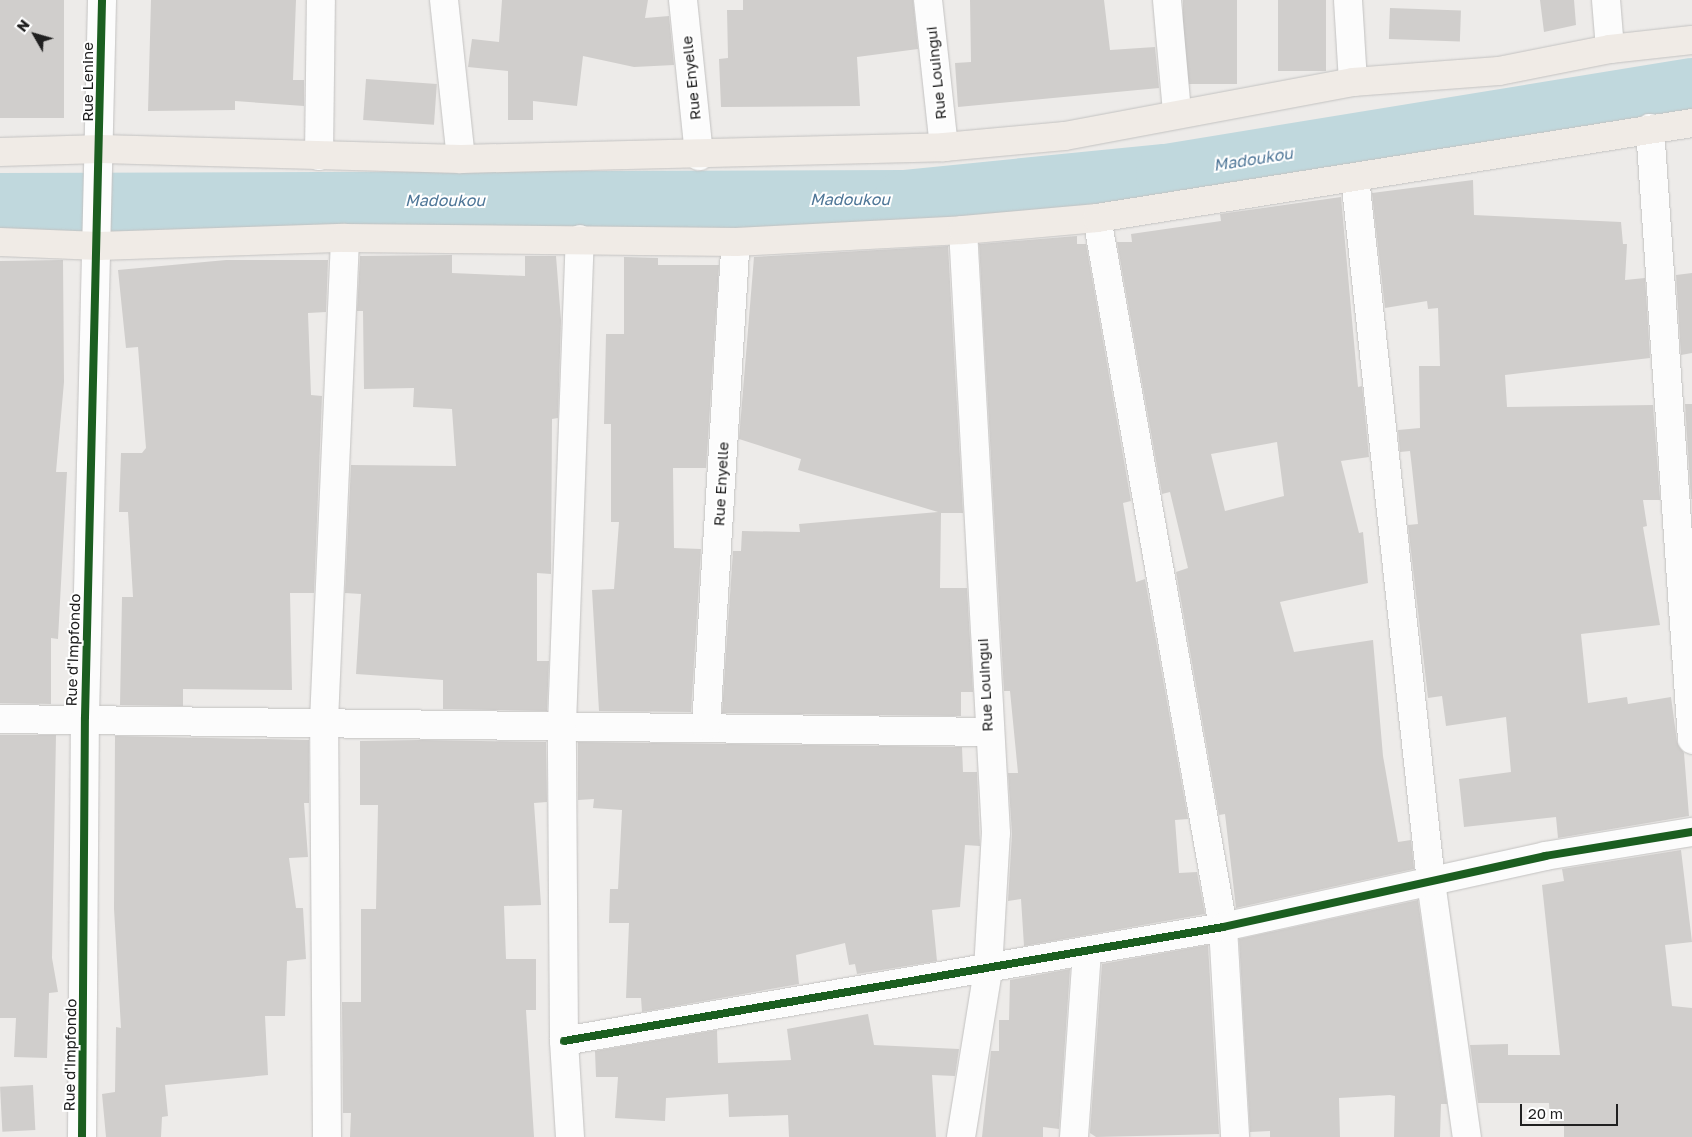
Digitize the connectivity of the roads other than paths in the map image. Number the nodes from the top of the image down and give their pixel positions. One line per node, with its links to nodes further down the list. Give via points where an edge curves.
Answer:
1 (102, 0): 19 (street, Rue Lenine)
2 (321, 0): 17 (street)
3 (444, 0): 20 (street)
4 (683, 0): 18 (street, Rue Enyelle)
5 (928, 0): 15 (street, Rue Louingui)
6 (1167, 0): 12 (street)
7 (1348, 0): 11 (street)
8 (1606, 0): 10 (street)
9 (1692, 40): 10 (main road)
10 (1610, 49): 11 (main road, via 1500,71)
11 (1353, 82): 12 (main road)
12 (1176, 113): 15 (main road, via 1065,136)
13 (1692, 124): 14 (main road)
14 (1650, 128): 21 (main road); 35 (street)
15 (944, 147): 18 (main road)
16 (0, 152): 19 (main road)
17 (319, 156): 19 (main road); 20 (main road)
18 (699, 156): 20 (main road)
19 (101, 157): 24 (street, Rue d'Impfondo)
20 (461, 159)
21 (1355, 178): 22 (main road); 37 (street)
22 (1097, 218): 23 (main road); 38 (street)
23 (963, 230): 28 (main road); 34 (street, Rue Louingui)
24 (99, 236): 25 (main road); 27 (main road); 29 (street, Rue d'Impfondo)
25 (345, 238): 26 (main road); 31 (street)
26 (580, 239): 28 (main road); 32 (street)
27 (0, 242)
28 (736, 242): 33 (street, Rue Enyelle)
29 (85, 717): 30 (street); 31 (street); 42 (street, Rue d'Impfondo)
30 (0, 719)
31 (324, 721): 32 (street); 43 (street)
32 (562, 724): 33 (street); 41 (street)
33 (706, 726): 34 (street)
34 (987, 732): 40 (street, Rue Louingui, via 996,833)
35 (1692, 740)
36 (1692, 832): 37 (street, via 1545,856)
37 (1431, 882): 38 (street); 48 (street)
38 (1223, 927): 39 (street); 47 (street)
39 (1087, 951): 40 (street); 46 (street)
40 (988, 970): 41 (street); 45 (street, Rue Louingui)
41 (564, 1042): 44 (street)
42 (82, 1137)
43 (327, 1137)
44 (570, 1137)
45 (961, 1137)
46 (1074, 1137)
47 (1235, 1137)
48 (1467, 1137)

